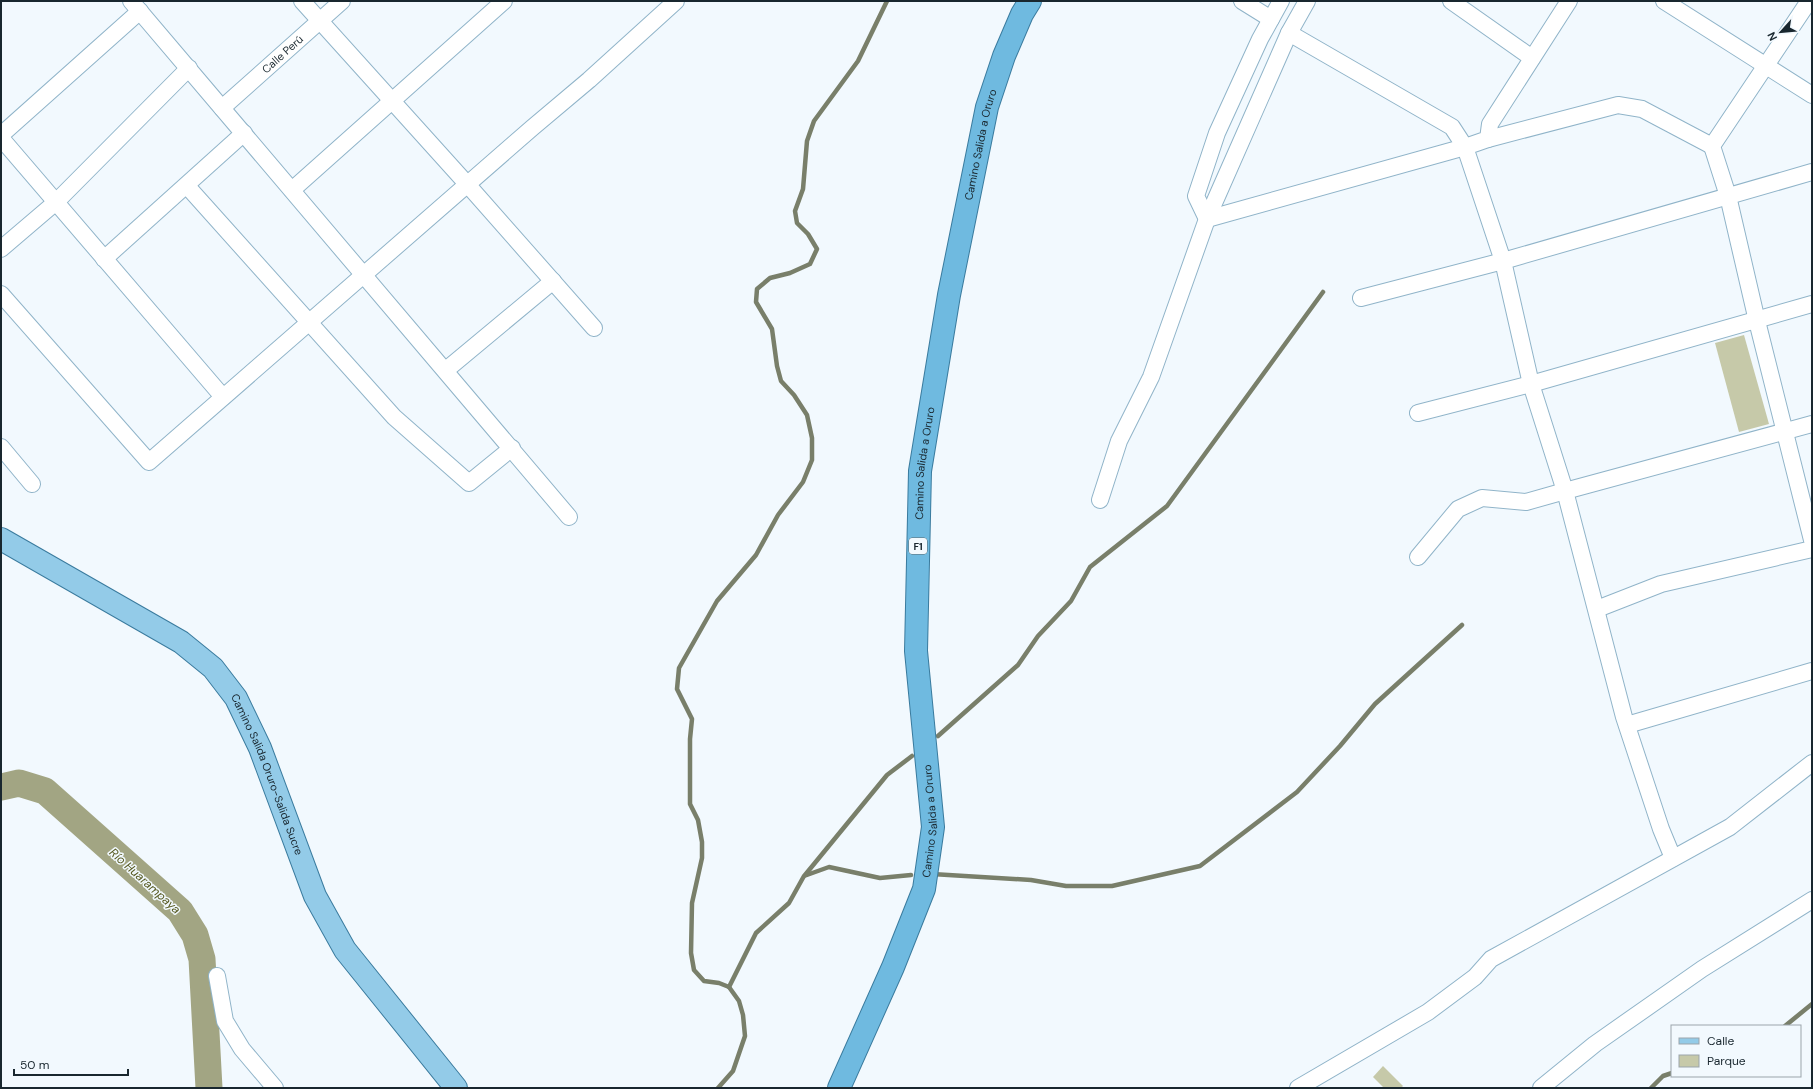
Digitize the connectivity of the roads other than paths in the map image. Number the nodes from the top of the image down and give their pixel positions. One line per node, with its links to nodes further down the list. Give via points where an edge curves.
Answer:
1 (302, 1): 15 (street)
2 (342, 1): 15 (street, Calle Perú)
3 (504, 1): 21 (street)
4 (676, 1): 30 (street, via 589,80)
5 (1030, 1): 72 (highway, Camino Salida a Oruro / F1, via 1004,56 987,107 949,295 920,471 916,651 933,827 924,889 893,967)
6 (1242, 1): 14 (street)
7 (1281, 1): 14 (street)
8 (1307, 1): 16 (street)
9 (1450, 1): 17 (street)
10 (1570, 1): 17 (street)
11 (1664, 1): 18 (street)
12 (1809, 1): 18 (street)
13 (136, 6): 19 (street); 24 (street)
14 (1271, 19): 35 (street, via 1217,133 1196,196)
15 (320, 21): 21 (street); 22 (street, Calle Perú)
16 (1289, 33): 28 (street, via 1452,127); 35 (street)
17 (1532, 58): 26 (street, via 1490,124)
18 (1766, 65): 20 (street); 27 (street)
19 (189, 68): 22 (street); 34 (street)
20 (1812, 95)
21 (392, 101): 30 (street); 32 (street)
22 (222, 108): 23 (street)
23 (244, 133): 31 (street); 32 (street)
24 (1, 135)
25 (1, 138): 34 (street)
26 (1488, 139): 27 (street, via 1618,105 1642,109); 28 (street)
27 (1712, 146): 33 (street)
28 (1465, 147): 35 (street); 38 (street)
29 (1812, 172): 33 (street)
30 (467, 184): 39 (street); 40 (street)
31 (187, 186): 37 (street); 45 (street)
32 (292, 190): 39 (street)
33 (1728, 196): 38 (street); 44 (street)
34 (56, 202): 36 (street); 37 (street)
35 (1207, 219): 57 (street, via 1150,377 1119,441)
36 (1, 249)
37 (104, 259): 49 (street)
38 (1503, 261): 42 (street); 48 (street)
39 (364, 274): 45 (street); 47 (street)
40 (553, 282): 46 (street); 47 (street)
41 (1, 294): 49 (street, via 149,462)
42 (1361, 298)
43 (1812, 304): 44 (street)
44 (1757, 321): 48 (street); 52 (street)
45 (309, 322): 49 (street); 54 (street, via 394,417 469,483)
46 (594, 328)
47 (446, 370): 54 (street)
48 (1531, 384): 50 (street); 56 (street)
49 (224, 397)
50 (1418, 414)
51 (1812, 424): 52 (street)
52 (1785, 432): 56 (street); 60 (street)
53 (1, 447): 55 (street)
54 (512, 448): 58 (street)
55 (32, 484)
56 (1565, 491): 62 (street, via 1526,502 1482,498 1458,509); 63 (street)
57 (1100, 500)
58 (569, 517)
59 (1, 539): 71 (main road, Camino Salida Oruro-Salida Sucre, via 181,642 213,668 236,698 260,748 315,896 346,950)
60 (1812, 540)
61 (1812, 548): 63 (street, via 1661,584)
62 (1418, 557)
63 (1597, 609): 65 (street)
64 (1812, 671): 65 (street)
65 (1627, 725): 67 (street, via 1660,829)
66 (1812, 763): 67 (street, via 1730,827)
67 (1673, 858): 73 (street, via 1491,959 1475,977 1428,1012)
68 (1812, 900): 74 (street, via 1702,969 1594,1044)
69 (217, 976): 70 (street, via 225,1021 242,1049)
70 (275, 1088)
71 (456, 1088)
72 (839, 1088)
73 (1298, 1088)
74 (1541, 1088)

